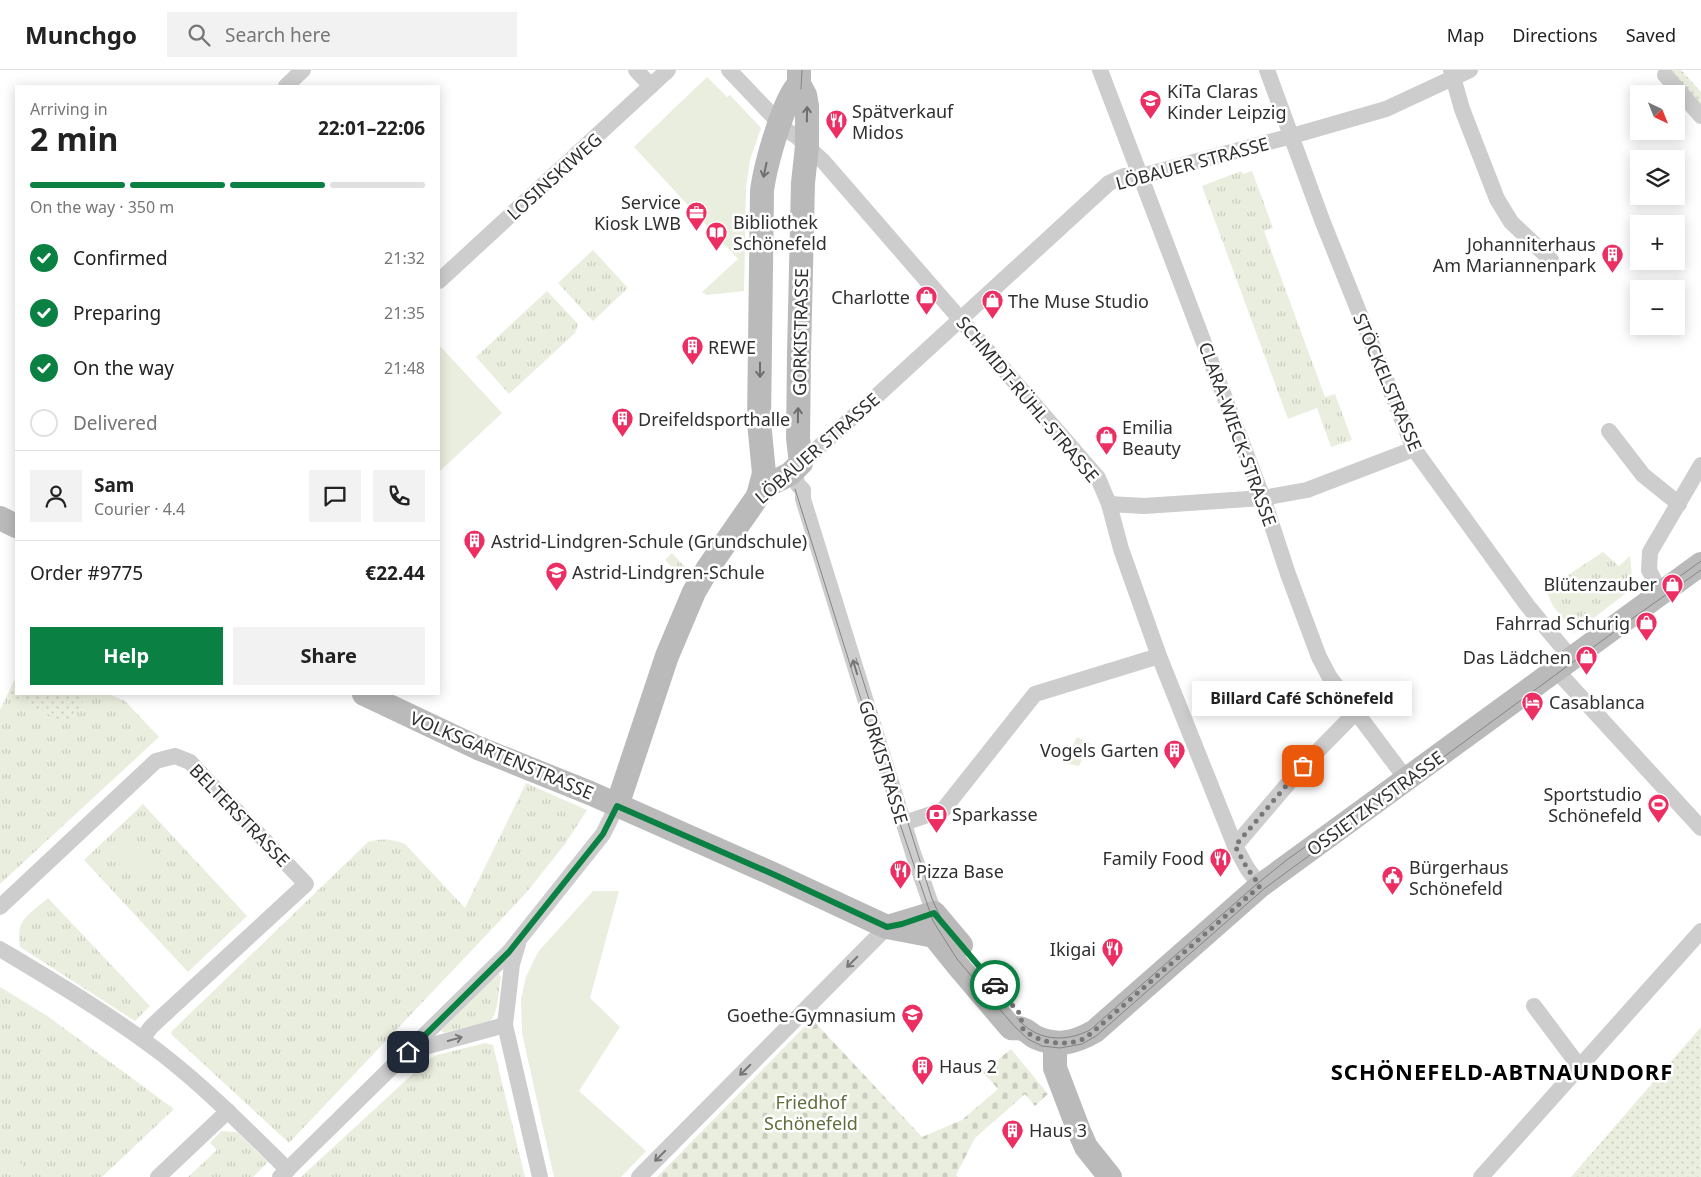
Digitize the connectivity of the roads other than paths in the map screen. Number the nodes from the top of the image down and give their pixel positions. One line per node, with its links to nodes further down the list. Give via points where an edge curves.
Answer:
1 (303, 70): 11 (street)
2 (636, 70): 12 (street)
3 (668, 70): 12 (street, LOSINSKIWEG)
4 (728, 70): 14 (street, SCHMIDT-RÜHL-STRASSE)
5 (1100, 70): 17 (street, CLARA-WIECK-STRASSE)
6 (1267, 70): 15 (street, STÖCKELSTRASSE)
7 (1470, 70): 8 (street, LÖBAUER STRASSE)
8 (1452, 74): 15 (street, LÖBAUER STRASSE, via 1386,109); 18 (street, via 1497,199 1511,222)
9 (1665, 75): 13 (street)
10 (799, 77): 14 (main road, GORKISTRASSE); 16 (main road, GORKISTRASSE, one-way to 10, via 807,106)
11 (287, 85)
12 (651, 86): 19 (street, LOSINSKIWEG)
13 (1701, 116)
14 (780, 124): 16 (street, SCHMIDT-RÜHL-STRASSE); 25 (main road, GORKISTRASSE, one-way to 25, via 765,167 762,191 759,422 764,473)
15 (1292, 136): 17 (street, LÖBAUER STRASSE); 22 (street, STÖCKELSTRASSE, via 1332,246)
16 (806, 146): 20 (street, SCHMIDT-RÜHL-STRASSE); 24 (main road, GORKISTRASSE, one-way to 16)
17 (1141, 176): 20 (street, LÖBAUER STRASSE, via 1124,176 1109,183); 26 (street, CLARA-WIECK-STRASSE)
18 (1550, 260)
19 (440, 280)
20 (960, 319): 24 (street, LÖBAUER STRASSE); 27 (street, SCHMIDT-RÜHL-STRASSE, via 1093,470)
21 (1610, 431): 28 (street, via 1642,475)
22 (1414, 449): 26 (street, via 1307,490); 34 (street, STÖCKELSTRASSE, via 1528,605)
23 (1701, 465): 28 (street)
24 (797, 467): 25 (main road, LÖBAUER STRASSE); 39 (street, GORKISTRASSE, one-way to 24, via 803,500 804,490 798,485)
25 (758, 496): 38 (main road, LÖBAUER STRASSE, via 690,600 666,656)
26 (1263, 498): 27 (street, via 1144,506); 36 (street, CLARA-WIECK-STRASSE, via 1319,657)
27 (1109, 504): 33 (street, SCHMIDT-RÜHL-STRASSE, via 1121,549)
28 (1679, 504): 32 (street, via 1650,552 1649,570)
29 (0, 518): 30 (main road)
30 (15, 526)
31 (1701, 564): 32 (main road, OSSIETZKYSTRASSE)
32 (1661, 594): 34 (main road, OSSIETZKYSTRASSE)
33 (1159, 656): 39 (street, via 1035,694 943,810); 41 (street, SCHMIDT-RÜHL-STRASSE)
34 (1564, 665): 37 (main road, OSSIETZKYSTRASSE); 40 (street, STÖCKELSTRASSE)
35 (366, 695): 38 (main road, VOLKSGARTENSTRASSE, via 478,748)
36 (1356, 712): 37 (street, CLARA-WIECK-STRASSE); 41 (street, via 1303,766)
37 (1407, 780): 42 (main road, OSSIETZKYSTRASSE)
38 (617, 806): 45 (main road, VOLKSGARTENSTRASSE); 47 (street, LÖBAUER STRASSE, via 603,834)
39 (904, 823): 44 (street, GORKISTRASSE)
40 (1701, 828)
41 (1235, 846): 42 (street, SCHMIDT-RÜHL-STRASSE)
42 (1260, 886): 53 (main road, OSSIETZKYSTRASSE, via 1094,1031 1080,1040)
43 (0, 907): 52 (street, BELTERSTRASSE, via 156,761 175,756 190,762 306,884 150,1027)
44 (934, 913): 45 (main road); 51 (main road, GORKISTRASSE, via 1021,1015)
45 (887, 927): 51 (main road, VOLKSGARTENSTRASSE, via 938,938 1011,1028); 60 (street, one-way to 60)
46 (1701, 931): 55 (street)
47 (520, 937): 50 (street, via 512,964); 54 (street, LÖBAUER STRASSE, via 509,952)
48 (0, 949): 52 (street)
49 (1534, 1006): 55 (street)
50 (506, 1025): 54 (street, LÖBAUER STRASSE, one-way to 50); 59 (street)
51 (1022, 1028): 53 (main road, via 1033,1037)
52 (142, 1039): 56 (street)
53 (1055, 1043): 61 (main road, via 1055,1068 1079,1131 1086,1147)
54 (408, 1052): 57 (street, LÖBAUER STRASSE)
55 (1579, 1066): 62 (street)
56 (228, 1111): 57 (street); 58 (street)
57 (284, 1173)
58 (158, 1177)
59 (540, 1177)
60 (639, 1177)
61 (1110, 1177)
62 (1481, 1177)

